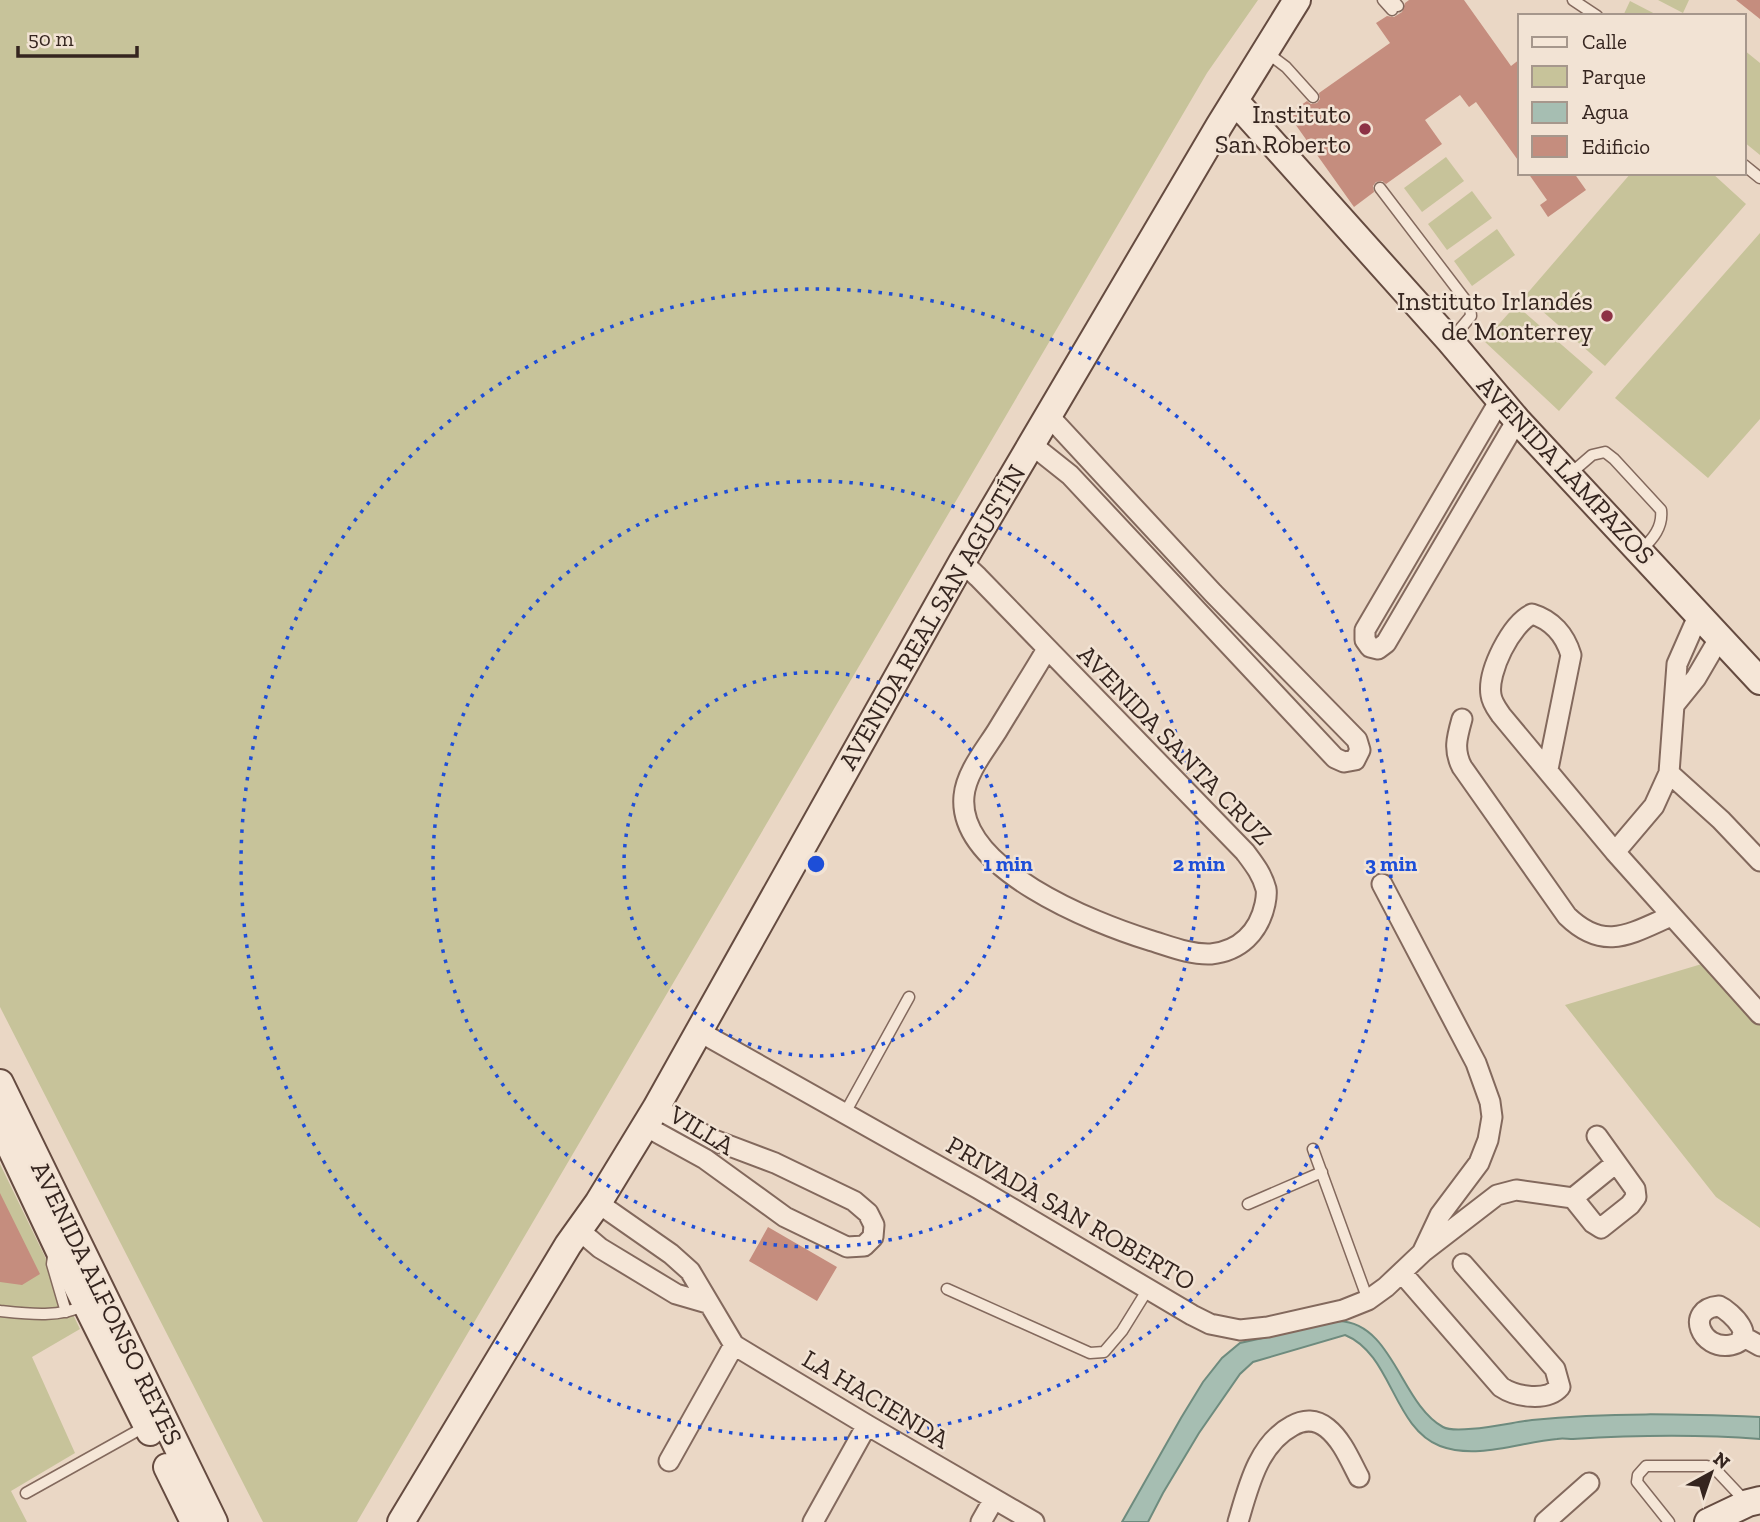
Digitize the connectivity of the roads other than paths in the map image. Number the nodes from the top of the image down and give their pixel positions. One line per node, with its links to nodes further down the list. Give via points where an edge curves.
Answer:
1 (1297, 0): 6 (main road, AVENIDA REAL SAN AGUSTÍN)
2 (1383, 0): 4 (lane)
3 (1573, 0): 5 (lane)
4 (1394, 5)
5 (1594, 14)
6 (1265, 51): 7 (lane); 8 (main road, AVENIDA REAL SAN AGUSTÍN)
7 (1314, 97)
8 (1235, 101): 12 (main road, AVENIDA LAMPAZOS); 14 (main road, AVENIDA REAL SAN AGUSTÍN)
9 (1746, 167): 10 (lane)
10 (1760, 178)
11 (1380, 188): 12 (lane, via 1470,306 1471,316)
12 (1450, 341): 13 (main road, AVENIDA LAMPAZOS)
13 (1508, 410): 16 (main road, AVENIDA LAMPAZOS); 17 (street); 18 (street)
14 (1048, 415): 15 (main road, AVENIDA REAL SAN AGUSTÍN); 21 (street)
15 (1031, 444): 20 (main road, AVENIDA REAL SAN AGUSTÍN); 22 (street, via 1070,475)
16 (1569, 475): 19 (main road, AVENIDA LAMPAZOS); 19 (lane, via 1592,456 1605,452 1614,459 1661,510 1662,520 1652,540)
17 (1423, 532): 18 (street); 18 (street, via 1365,630 1370,647 1378,649 1386,643)
18 (1443, 545)
19 (1640, 550): 23 (main road, AVENIDA LAMPAZOS)
20 (962, 562): 25 (street, AVENIDA SANTA CRUZ); 37 (main road, AVENIDA REAL SAN AGUSTÍN)
21 (1213, 593): 22 (street); 22 (street, via 1357,740 1360,750 1354,760 1335,758)
22 (1197, 609)
23 (1699, 614): 24 (main road, AVENIDA LAMPAZOS); 27 (street, via 1677,664)
24 (1720, 637): 26 (main road, AVENIDA LAMPAZOS); 27 (street)
25 (1047, 649): 25 (street, AVENIDA SANTA CRUZ, via 1261,873 1267,892 1262,919 1250,937 1232,949 1210,954 1184,951 1109,928 1047,899 997,862 974,837 965,818 964,795 973,770)
26 (1760, 681)
27 (1675, 704): 30 (street)
28 (1462, 719): 34 (street, via 1456,757 1577,926 1597,937 1620,937)
29 (1548, 769): 29 (street, via 1571,655 1556,629 1532,614 1510,635 1491,693 1501,715); 31 (street)
30 (1669, 773): 31 (street, via 1654,806); 32 (street)
31 (1615, 852): 34 (street)
32 (1760, 861)
33 (1382, 884): 54 (street, PRIVADA SAN ROBERTO, via 1476,1063 1492,1117 1479,1163 1440,1214)
34 (1671, 916): 36 (street)
35 (909, 997): 39 (lane)
36 (1760, 1014)
37 (700, 1032): 39 (street, PRIVADA SAN ROBERTO); 40 (main road, AVENIDA REAL SAN AGUSTÍN)
38 (0, 1083): 53 (main road, AVENIDA ALFONSO REYES)
39 (845, 1113): 58 (street, PRIVADA SAN ROBERTO)
40 (651, 1117): 42 (street, VILLA); 50 (main road, AVENIDA REAL SAN AGUSTÍN)
41 (0, 1125): 53 (main road, AVENIDA ALFONSO REYES)
42 (685, 1136): 45 (street, VILLA); 48 (street, VILLA)
43 (1597, 1136): 46 (street)
44 (1314, 1149): 47 (lane)
45 (745, 1153): 48 (street); 48 (street, VILLA, via 854,1201 868,1213 873,1237 864,1246 847,1247 785,1217)
46 (1616, 1163): 49 (street); 49 (street, via 1637,1193 1608,1224 1595,1226)
47 (1322, 1172): 51 (lane); 59 (lane)
48 (731, 1179)
49 (1573, 1198): 54 (street, PRIVADA SAN ROBERTO, via 1506,1191)
50 (598, 1203): 52 (main road, AVENIDA REAL SAN AGUSTÍN); 60 (street, LA HACIENDA, via 690,1271)
51 (1248, 1203)
52 (578, 1235): 60 (street, via 676,1294); 76 (main road, AVENIDA REAL SAN AGUSTÍN); 77 (main road, AVENIDA REAL SAN AGUSTÍN)
53 (68, 1246): 61 (main road, AVENIDA ALFONSO REYES); 75 (main road, AVENIDA ALFONSO REYES)
54 (1423, 1252): 56 (street, PRIVADA SAN ROBERTO)
55 (1463, 1264): 56 (street, via 1555,1369 1560,1387 1555,1393 1519,1395 1501,1387)
56 (1402, 1273): 59 (street, PRIVADA SAN ROBERTO)
57 (947, 1289): 58 (lane, via 1090,1353 1104,1352)
58 (1148, 1289): 59 (street, PRIVADA SAN ROBERTO, via 1210,1324 1240,1330 1324,1315)
59 (1368, 1300)
60 (707, 1303): 64 (street, LA HACIENDA)
61 (76, 1308): 62 (lane, via 33,1314); 66 (main road, AVENIDA ALFONSO REYES)
62 (0, 1311)
63 (1742, 1336): 65 (street)
64 (734, 1345): 67 (street, LA HACIENDA); 68 (street)
65 (1760, 1346)
66 (147, 1425): 71 (lane); 74 (main road, AVENIDA ALFONSO REYES)
67 (867, 1425): 72 (street, LA HACIENDA); 78 (street)
68 (669, 1461)
69 (1359, 1477): 81 (street, via 1327,1427 1310,1420 1299,1422 1279,1435 1263,1454)
70 (1589, 1483): 82 (street)
71 (26, 1493)
72 (994, 1499): 79 (street); 80 (street, LA HACIENDA)
73 (1754, 1501): 83 (lane, via 1707,1466 1646,1466 1637,1482); 84 (main road)
74 (194, 1522)
75 (214, 1522)
76 (401, 1522)
77 (419, 1522)
78 (813, 1522)
79 (981, 1522)
80 (1034, 1522)
81 (1238, 1522)
82 (1545, 1522)
83 (1669, 1522)
84 (1708, 1522)

